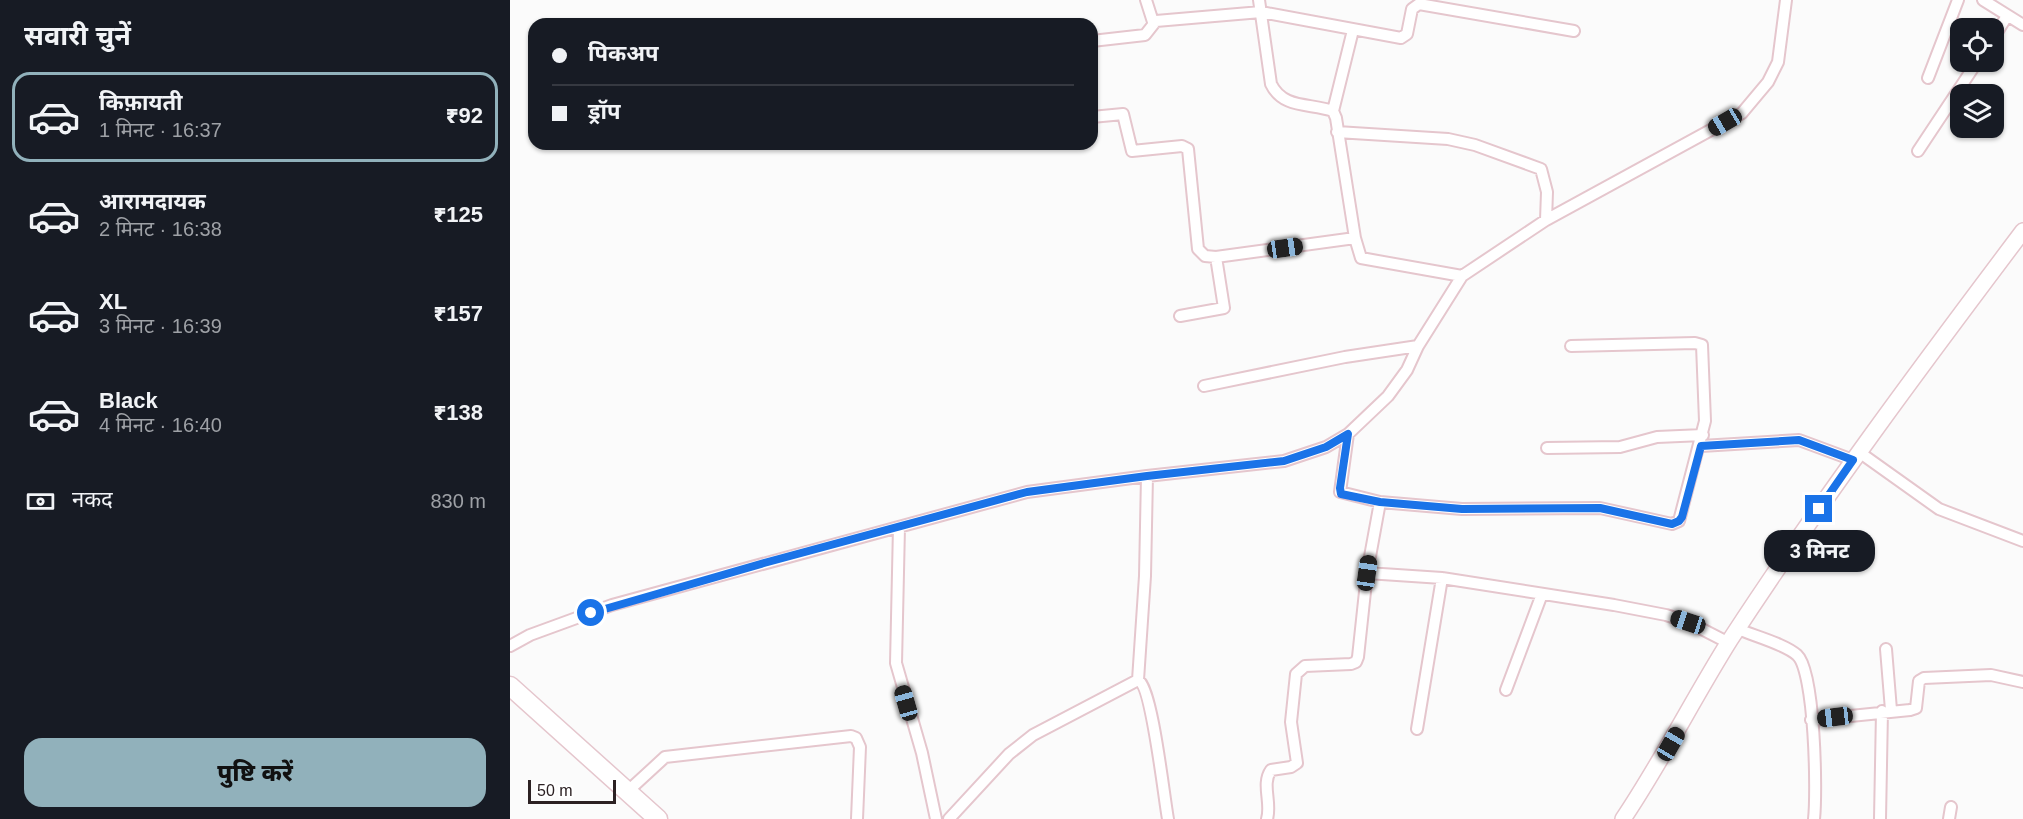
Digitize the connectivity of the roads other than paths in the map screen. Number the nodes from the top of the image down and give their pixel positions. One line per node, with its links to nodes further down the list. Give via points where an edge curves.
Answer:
1 (1146, 0): 9 (street)
2 (1259, 0): 6 (street)
3 (1786, 0): 20 (street, via 1778,62 1768,82 1742,113)
4 (1958, 0): 15 (street)
5 (1983, 0): 7 (street)
6 (1261, 12): 9 (street); 11 (street); 16 (street, via 1271,84 1276,94 1286,102)
7 (2007, 16): 8 (street); 10 (street)
8 (2004, 21)
9 (1153, 22): 13 (street, via 1145,35)
10 (2023, 25)
11 (1353, 30): 12 (street, via 1405,37 1412,9 1419,4); 16 (street)
12 (1574, 31)
13 (1098, 40)
14 (1970, 72): 19 (street)
15 (1928, 78)
16 (1333, 111): 18 (street)
17 (1098, 116): 23 (street, via 1123,114 1132,151 1182,146 1188,149 1198,249 1204,256)
18 (1337, 132): 20 (street, via 1448,139 1541,169 1547,192); 22 (street)
19 (1918, 151)
20 (1546, 220): 24 (street)
21 (2023, 232): 32 (main road)
22 (1354, 238): 23 (street); 24 (street, via 1357,252 1368,261)
23 (1216, 257): 25 (street, via 1224,308)
24 (1462, 276): 26 (street)
25 (1180, 316)
26 (1418, 346): 28 (street); 29 (street, via 1388,396)
27 (1570, 346): 30 (street, via 1700,344 1704,353 1706,408)
28 (1204, 386)
29 (1348, 434): 33 (street, via 1326,447 1284,461); 34 (street, via 1340,492)
30 (1702, 441): 31 (street, via 1657,437 1620,447); 32 (street, via 1799,440); 34 (street, via 1682,517 1672,524 1600,508 1462,509)
31 (1547, 448)
32 (1856, 456): 36 (street, via 1939,509); 40 (main road)
33 (1147, 476): 35 (street, via 1027,492); 44 (street)
34 (1380, 502): 37 (street)
35 (899, 527): 42 (street, via 612,605); 55 (street, via 896,663)
36 (2023, 541)
37 (1367, 573): 38 (street); 58 (street, via 1356,662 1305,666 1296,674 1292,722 1297,763 1271,770 1267,776)
38 (1443, 578): 39 (street); 50 (street)
39 (1542, 594): 41 (street, via 1666,615); 47 (street)
40 (1738, 629): 41 (main road); 49 (street, via 1799,656 1808,683)
41 (1729, 643): 59 (main road)
42 (510, 646)
43 (1886, 649): 48 (street)
44 (1138, 680): 56 (street, via 1033,735 1009,754); 57 (street, via 1144,685 1152,715)
45 (2023, 682): 48 (street, via 1991,675 1920,679 1916,708)
46 (510, 686): 51 (highway)
47 (1506, 690)
48 (1887, 711): 49 (street); 61 (street)
49 (1811, 720): 60 (street, via 1817,793)
50 (1417, 729)
51 (628, 791): 53 (highway); 54 (street, via 665,757 850,736 856,738 860,747)
52 (1951, 807): 62 (street)
53 (658, 819)
54 (857, 819)
55 (936, 819)
56 (949, 819)
57 (1168, 819)
58 (1267, 819)
59 (1623, 819)
60 (1814, 819)
61 (1881, 819)
62 (1949, 819)

